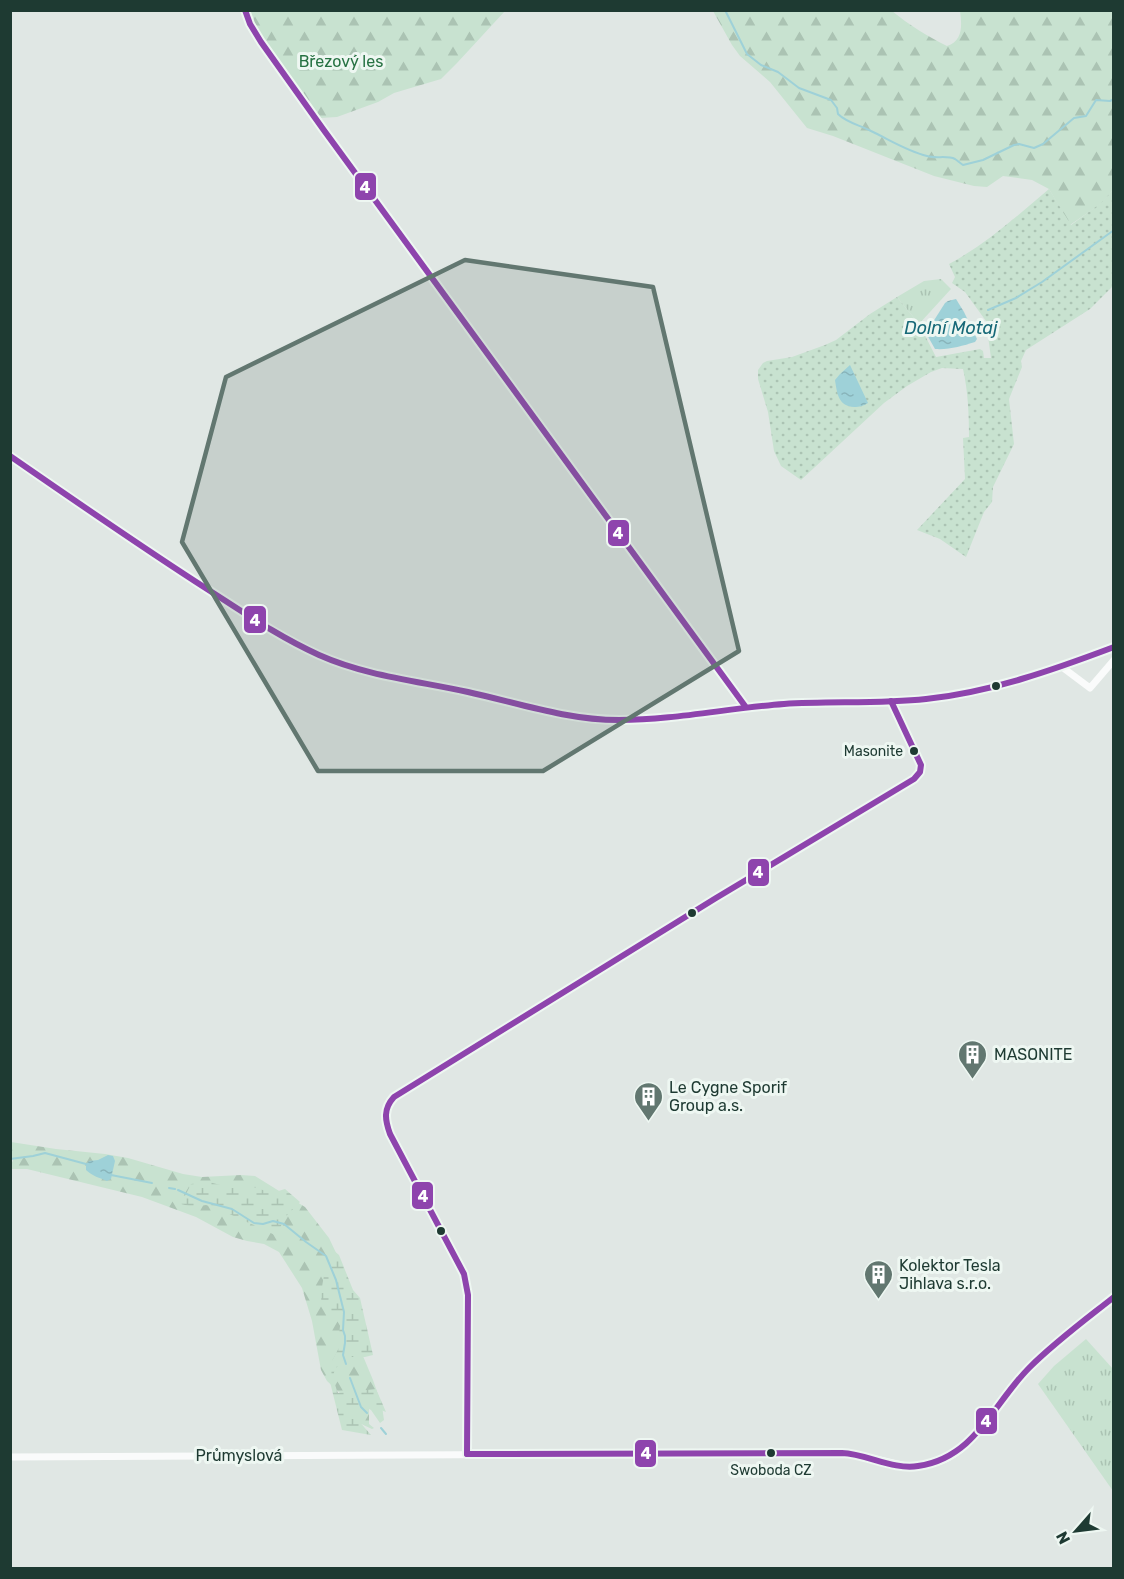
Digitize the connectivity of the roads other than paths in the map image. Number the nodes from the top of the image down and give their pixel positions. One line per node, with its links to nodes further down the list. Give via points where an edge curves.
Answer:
1 (245, 10): 7 (street, via 261,42 292,86)
2 (10, 456): 7 (street, via 256,621 321,656 352,667 588,718 649,718)
3 (1113, 647): 5 (street)
4 (1113, 660): 5 (street, via 1090,688)
5 (1062, 667): 6 (street, via 971,693)
6 (891, 701): 7 (street); 9 (street, via 921,765 916,777 394,1097 386,1107 385,1121 390,1134 464,1274 468,1295)
7 (745, 706)
8 (1113, 1298): 9 (street, Průmyslová, via 1020,1377 968,1445 934,1463 910,1467 835,1453)
9 (467, 1454): 10 (street, Průmyslová)
10 (10, 1457)

